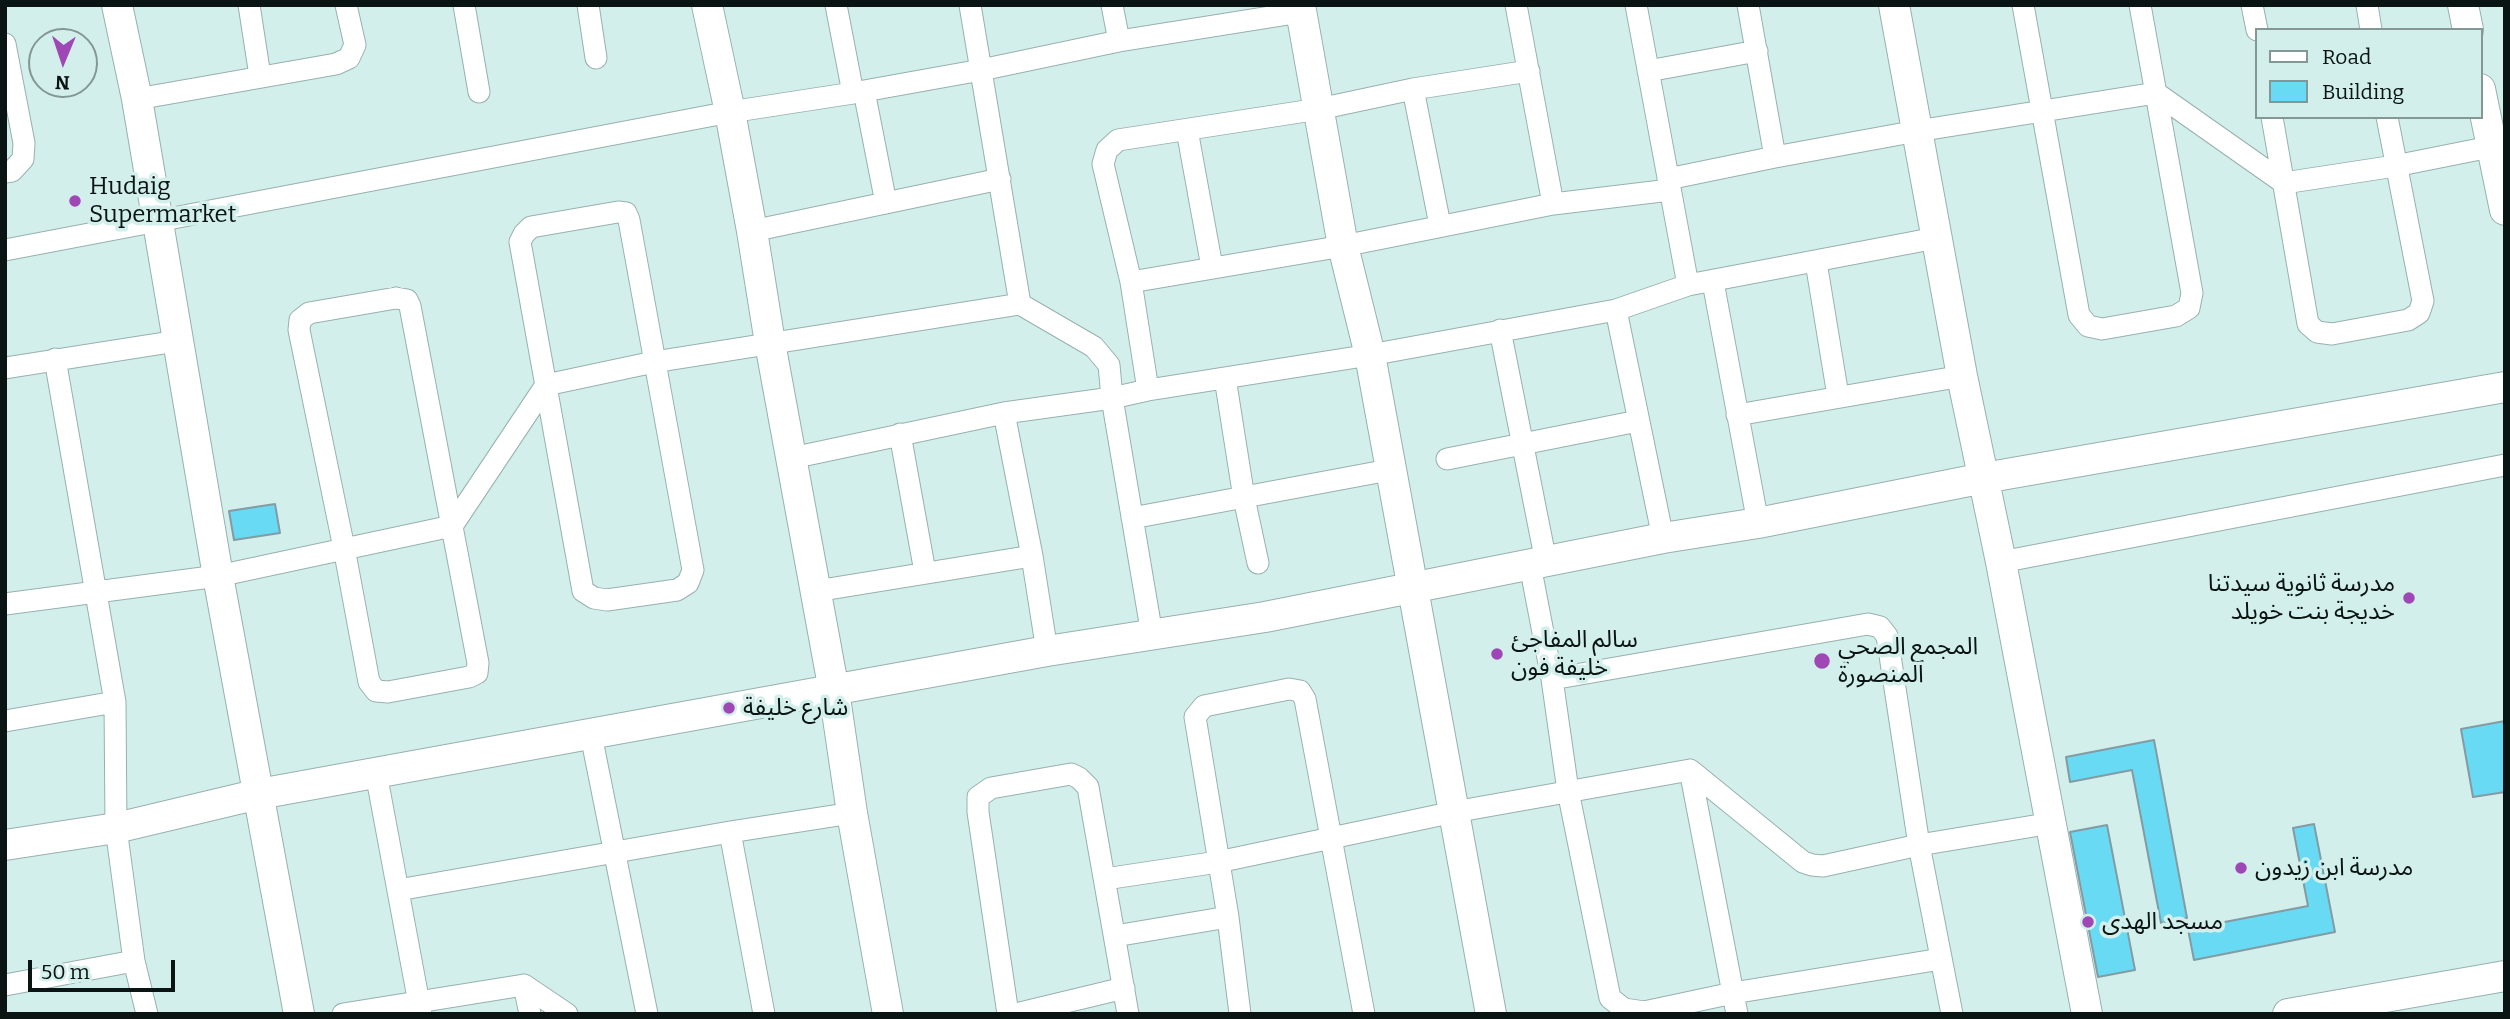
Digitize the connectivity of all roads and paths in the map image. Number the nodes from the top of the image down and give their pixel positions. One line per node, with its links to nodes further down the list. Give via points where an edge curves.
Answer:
1 (117, 5): 36 (street)
2 (249, 5): 30 (street)
3 (346, 5): 30 (street, via 355,45 349,58)
4 (464, 5): 32 (street)
5 (588, 5): 26 (street)
6 (707, 5): 38 (street)
7 (836, 5): 33 (street)
8 (970, 5): 27 (street)
9 (1112, 5): 23 (street)
10 (1516, 5): 28 (street)
11 (1636, 5): 29 (street)
12 (1748, 5): 25 (street)
13 (1894, 5): 43 (street)
14 (2023, 5): 39 (street)
15 (2140, 5): 34 (street)
16 (2252, 5): 20 (street)
17 (2367, 5): 21 (street)
18 (2463, 5): 22 (street)
19 (1301, 8): 23 (street); 37 (street)
20 (2257, 28)
21 (2371, 28)
22 (2468, 28)
23 (1119, 41): 27 (street)
24 (5, 44): 47 (street, via 24,143 23,159)
25 (1757, 51): 29 (street); 45 (street)
26 (596, 58)
27 (981, 70): 33 (street); 48 (street)
28 (1529, 71): 31 (street); 52 (street)
29 (1648, 71): 50 (street)
30 (260, 76): 36 (street)
31 (1413, 89): 37 (street); 55 (street)
32 (479, 92)
33 (858, 92): 38 (street); 51 (street)
34 (2156, 93): 39 (street); 39 (street, via 2192,293 2189,308 2176,316 2102,330 2088,326 2078,315); 49 (street)
35 (2482, 95): 44 (street)
36 (137, 99): 54 (street)
37 (1318, 109): 42 (street); 58 (street)
38 (730, 112): 54 (street); 56 (street)
39 (2042, 112): 43 (street)
40 (2272, 119): 49 (street)
41 (2386, 119): 46 (street)
42 (1187, 130): 61 (street); 62 (street, via 1118,140 1107,150 1103,164)
43 (1917, 131): 45 (street); 57 (street)
44 (2498, 145): 46 (street); 53 (street)
45 (1774, 156): 50 (street)
46 (2395, 166): 49 (street); 49 (street, via 2423,301 2419,313 2408,320 2332,334 2317,332 2308,324)
47 (5, 172)
48 (1000, 179): 51 (street); 65 (street)
49 (2284, 183)
50 (1669, 184): 52 (street); 64 (street)
51 (886, 204): 56 (street)
52 (1553, 204): 55 (street)
53 (2505, 211)
54 (157, 223): 59 (street); 68 (street)
55 (1440, 225): 58 (street)
56 (752, 231): 69 (street)
57 (1936, 239): 60 (street); 74 (street)
58 (1343, 246): 61 (street); 70 (street)
59 (5, 250)
60 (1816, 262): 63 (street); 79 (street)
61 (1212, 267): 62 (street)
62 (1131, 282): 78 (street)
63 (1713, 282): 64 (street); 82 (street)
64 (1688, 285): 66 (street)
65 (1020, 304): 69 (street); 80 (street, via 1094,347 1109,365)
66 (1616, 310): 67 (street); 83 (street)
67 (1500, 330): 70 (street); 85 (street)
68 (177, 341): 71 (street); 102 (street)
69 (770, 343): 72 (street); 86 (street)
70 (1370, 355): 75 (street); 89 (street)
71 (55, 359): 73 (street); 103 (street)
72 (654, 362): 76 (street); 76 (street, via 626,213 531,227 520,242); 76 (street, via 693,570 688,583 677,590 607,600 583,590)
73 (5, 368)
74 (1962, 376): 79 (street); 90 (street)
75 (1225, 378): 78 (street); 91 (street)
76 (546, 385): 94 (street)
77 (2505, 387): 90 (street)
78 (1148, 390): 80 (street)
79 (1838, 396): 82 (street)
80 (1112, 398): 81 (street); 92 (street)
81 (1004, 413): 84 (street); 97 (street)
82 (1737, 415): 93 (street)
83 (1638, 421): 85 (street); 95 (street)
84 (900, 434): 86 (street); 101 (street)
85 (1522, 444): 87 (street); 100 (street)
86 (792, 458): 105 (street)
87 (1447, 459)
88 (2505, 465): 98 (street)
89 (1390, 470): 91 (street); 104 (street)
90 (1984, 478): 93 (street); 98 (street)
91 (1244, 498): 92 (street); 99 (street)
92 (1132, 518): 107 (street)
93 (1758, 523): 95 (street)
94 (452, 526): 96 (street); 96 (street, via 478,663 477,673 470,677 376,691 369,682); 96 (street, via 407,300 309,313 300,320 299,330)
95 (1663, 538): 100 (street)
96 (344, 548): 102 (street)
97 (1031, 556): 101 (street); 108 (street)
98 (2001, 562): 120 (street)
99 (1258, 563)
100 (1538, 563): 104 (street); 109 (street)
101 (925, 572): 105 (street)
102 (218, 576): 103 (street); 117 (street)
103 (96, 590): 106 (street); 111 (street)
104 (1412, 590): 107 (street); 118 (street)
105 (816, 591): 110 (street)
106 (5, 604)
107 (1152, 635): 108 (street)
108 (1047, 651): 110 (street)
109 (1552, 679): 116 (street); 125 (street, via 1868,624 1880,627 1887,636)
110 (834, 691): 113 (street); 119 (street)
111 (115, 702): 112 (street); 121 (street)
112 (5, 721)
113 (591, 735): 115 (street); 126 (street)
114 (1690, 771): 116 (street); 125 (street, via 1812,865); 138 (street)
115 (376, 774): 117 (street); 129 (street)
116 (1568, 791): 118 (street); 138 (street, via 1610,998 1624,1009 1644,1012)
117 (259, 794): 121 (street); 141 (street)
118 (1454, 812): 123 (street); 153 (street)
119 (852, 813): 122 (street); 147 (street)
120 (2052, 822): 125 (street); 155 (street)
121 (116, 828): 124 (street); 133 (street)
122 (730, 832): 126 (street); 146 (street)
123 (1331, 839): 127 (street); 127 (street, via 1300,691 1289,689 1204,705 1195,717 1196,731); 152 (street)
124 (5, 845)
125 (1919, 845): 132 (street)
126 (615, 853): 129 (street); 145 (street)
127 (1218, 862): 128 (street); 130 (street)
128 (1105, 879): 131 (street); 148 (street, via 1088,787 1079,778 1071,774 991,788 978,797)
129 (398, 890): 139 (street)
130 (1228, 917): 131 (street); 151 (street)
131 (1115, 936): 137 (street)
132 (1941, 959): 138 (street); 154 (street)
133 (134, 961): 135 (street); 140 (street)
134 (2505, 976): 156 (street)
135 (5, 985)
136 (524, 985): 139 (street); 143 (street); 144 (street)
137 (1124, 988): 149 (street); 150 (street)
138 (1735, 1004)
139 (420, 1008): 142 (street)
140 (147, 1014)
141 (299, 1014)
142 (343, 1014)
143 (530, 1014)
144 (566, 1014)
145 (647, 1014)
146 (764, 1014)
147 (888, 1014)
148 (1009, 1014)
149 (1016, 1014)
150 (1128, 1014)
151 (1240, 1014)
152 (1364, 1014)
153 (1491, 1014)
154 (1952, 1014)
155 (2087, 1014)
156 (2288, 1014)

